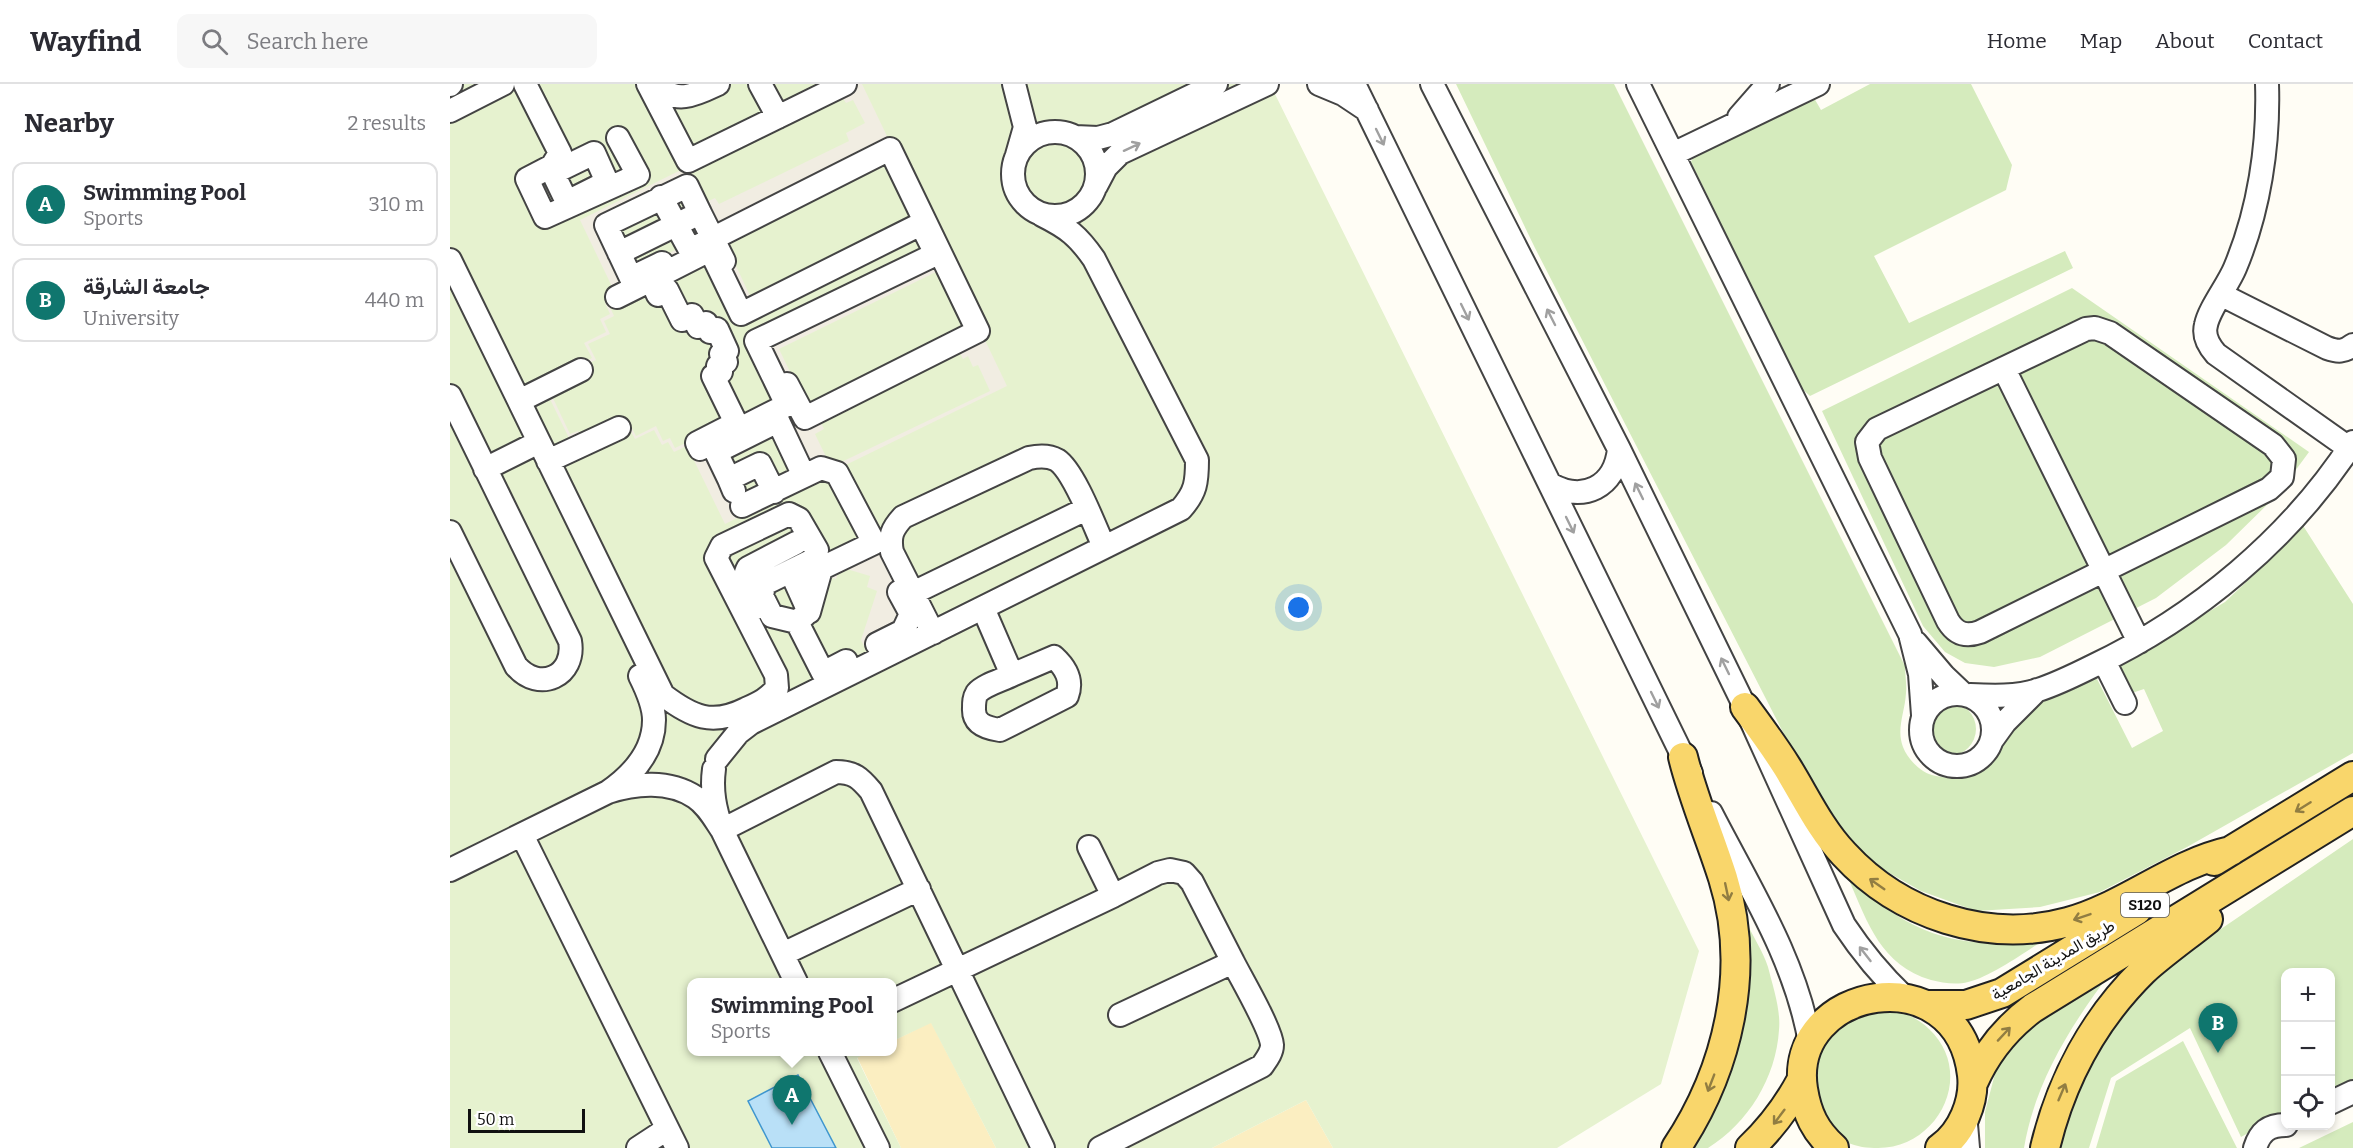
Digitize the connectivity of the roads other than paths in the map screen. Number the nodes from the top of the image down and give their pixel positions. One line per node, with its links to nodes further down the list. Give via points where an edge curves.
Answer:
1 (503, 84): 21 (street)
2 (525, 84): 25 (street, via 560,153 552,166 527,179 545,218 638,175)
3 (535, 84): 28 (street)
4 (648, 84): 22 (street, via 688,161)
5 (658, 84): 6 (street, via 669,95 684,98)
6 (718, 84)
7 (760, 84): 22 (street)
8 (845, 84): 22 (street)
9 (1015, 84): 24 (street, via 1040,120); 27 (street, via 1025,128)
10 (1216, 84): 24 (street, via 1113,134 1098,138)
11 (1267, 84): 29 (street, one-way to 11, via 1106,167 1120,153)
12 (1319, 84): 20 (street)
13 (1354, 84): 20 (street)
14 (1638, 84): 26 (street)
15 (1768, 84): 23 (street)
16 (1818, 84): 19 (street)
17 (2267, 84): 43 (street, via 2259,183 2246,239)
18 (1437, 89): 57 (street, one-way to 18)
19 (1790, 92): 23 (street)
20 (1367, 110): 63 (street, one-way to 63)
21 (450, 111)
22 (777, 117)
23 (1729, 127): 26 (street)
24 (1068, 134): 27 (street, via 1034,137); 29 (street, via 1092,153 1097,177)
25 (618, 138)
26 (1673, 154): 77 (street)
27 (1016, 157): 33 (street, via 1014,185 1029,208)
28 (588, 192)
29 (1092, 194): 33 (street, via 1074,212 1064,216); 40 (street, via 1085,216 1085,234)
30 (661, 197): 31 (street); 32 (street, via 687,186); 34 (street)
31 (636, 210): 35 (street); 38 (street, via 606,225)
32 (700, 213): 34 (street); 36 (street)
33 (1042, 215): 40 (street, via 1078,237)
34 (674, 224): 35 (street); 37 (street)
35 (649, 237): 38 (street); 41 (street)
36 (712, 239): 37 (street); 45 (street); 46 (street, via 890,149 978,331 805,418)
37 (690, 250): 41 (street)
38 (619, 253): 41 (street, via 631,278)
39 (450, 260): 51 (street)
40 (1094, 260): 71 (street, via 1197,460 1197,481 1181,509)
41 (656, 272): 44 (street); 45 (street, via 710,250 741,314); 46 (street, via 658,295 667,290 682,320 692,315 698,327 706,323 710,333 717,329 728,351 721,354 726,362 718,366 721,372 713,376 736,423 697,443 700,449 787,405 756,341)
42 (450, 284): 54 (street)
43 (2222, 295): 47 (street, via 2336,352); 55 (street, via 2206,324 2205,335 2216,354)
44 (617, 297)
45 (749, 310): 46 (street); 46 (street, via 921,224 936,254)
46 (763, 338)
47 (2353, 345)
48 (2004, 369): 72 (street); 72 (street, via 1877,429 1868,442 1870,458 1948,621 1958,632 1973,634); 72 (street, via 2086,329 2102,329 2272,446 2284,459 2282,477 2269,489)
49 (581, 370): 51 (street)
50 (450, 396): 60 (street)
51 (519, 401): 58 (street)
52 (619, 428): 58 (street)
53 (746, 437): 56 (street, via 778,421); 59 (street); 62 (street, via 716,452)
54 (529, 447): 60 (street); 81 (street)
55 (2352, 447): 78 (street, via 2255,556 2209,595)
56 (790, 448): 59 (street); 61 (street)
57 (1619, 449): 63 (street, via 1615,468 1595,488 1567,492); 86 (street, one-way to 57)
58 (548, 461): 67 (street, via 663,695 681,709 702,717 729,717 768,698 777,688 776,675 716,558 722,546)
59 (760, 464): 62 (street); 64 (street)
60 (485, 469): 68 (street, via 570,641 569,663 559,674 536,679 516,666)
61 (804, 476): 64 (street); 70 (street, via 820,468 837,473)
62 (729, 479): 65 (street)
63 (1550, 484): 92 (street, one-way to 92)
64 (774, 492): 65 (street)
65 (742, 506): 67 (street)
66 (1086, 508): 71 (street); 73 (street); 73 (street, via 1068,470 1043,456 1029,458 903,518 893,527 890,538 892,552)
67 (754, 529): 75 (street, via 789,514 799,519 817,550 813,560 764,584 762,596 772,616)
68 (450, 532)
69 (796, 543): 84 (street, via 752,564 744,579)
70 (874, 543): 75 (street, via 795,581); 75 (street, via 911,614 903,631 824,673)
71 (1104, 547): 74 (street)
72 (2105, 570): 78 (street)
73 (913, 593): 76 (street)
74 (983, 608): 76 (street); 80 (street)
75 (803, 617)
76 (933, 633): 84 (street)
77 (1910, 634): 83 (street, via 1938,669); 87 (street, via 1920,674)
78 (2139, 642): 79 (street)
79 (2104, 661): 82 (street); 85 (street)
80 (1012, 675)
81 (641, 679): 88 (street, via 667,709); 91 (street, via 654,720)
82 (2037, 690): 83 (street); 90 (street)
83 (1967, 695): 87 (street, via 1953,693 1935,700); 90 (street, via 1989,713)
84 (800, 698): 89 (street)
85 (2124, 703)
86 (1744, 707): 101 (main road, one-way to 86, via 2193,862 2101,910 2067,922 2009,929 1962,924 1929,914 1868,878 1822,825 1770,740); 111 (street, one-way to 86, via 1881,975 1844,925)
87 (1923, 715): 90 (street, via 1922,741 1938,762 1964,766 1986,752)
88 (693, 721): 89 (street, via 716,727); 91 (street, via 668,722); 93 (street, via 714,738)
89 (751, 723): 93 (street, via 738,733)
90 (1992, 740)
91 (649, 744): 95 (street, via 650,766 655,776); 96 (street, via 637,768)
92 (1683, 757): 113 (street, via 1783,952 1805,1013); 126 (main road, one-way to 126, via 1724,879 1734,942 1735,987 1721,1058 1704,1100)
93 (716, 764): 95 (street, via 698,785); 98 (street, via 712,785)
94 (2353, 776): 101 (main road, طريق المدينة الجامعية / S120, one-way to 101)
95 (674, 788): 96 (street, via 647,784); 98 (street, via 694,797 709,810)
96 (608, 792): 99 (street)
97 (2353, 811): 103 (main road, طريق المدينة الجامعية / S120)
98 (722, 830): 104 (street, via 836,772 849,772 871,791); 106 (street)
99 (522, 835): 102 (street); 121 (street)
100 (1089, 847): 105 (street)
101 (2231, 851): 111 (main road, طريق المدينة الجامعية / S120, via 2002,993 1966,1005)
102 (450, 870)
103 (2252, 874): 117 (main road, طريق المدينة الجامعية / S120, one-way to 103, via 1991,1048 2025,1014); 131 (main road, one-way to 103, via 2053,1115 2076,1061 2105,1014 2145,969 2220,909)
104 (919, 890): 106 (street); 108 (street)
105 (1113, 896): 107 (street, via 1158,873 1184,873); 108 (street)
106 (783, 954): 109 (street)
107 (1233, 962): 112 (street); 125 (street, via 1268,1031 1272,1046 1262,1066)
108 (958, 970): 110 (street); 124 (street)
109 (794, 978)
110 (897, 999)
111 (1916, 1001): 113 (main road, طريق المدينة الجامعية, via 1875,996 1848,1005 1833,1015); 117 (main road, via 1947,1019 1961,1038 1970,1060)
112 (1120, 1015)
113 (1810, 1043): 115 (main road)
114 (832, 1056): 123 (street)
115 (1801, 1081): 127 (main road, one-way to 127, via 1788,1106); 128 (main road, via 1806,1110 1820,1135)
116 (2353, 1092): 118 (street)
117 (1971, 1095): 129 (main road, طريق المدينة الجامعية, via 1959,1128); 130 (street, via 1966,1124)
118 (2335, 1101)
119 (2281, 1125): 132 (street, via 2265,1129)
120 (2281, 1130): 133 (street)
121 (672, 1139): 122 (street)
122 (638, 1148)
123 (878, 1148)
124 (1043, 1148)
125 (1100, 1148)
126 (1676, 1148)
127 (1750, 1148)
128 (1834, 1148)
129 (1940, 1148)
130 (1968, 1148)
131 (2045, 1148)
132 (2255, 1148)
133 (2268, 1148)

